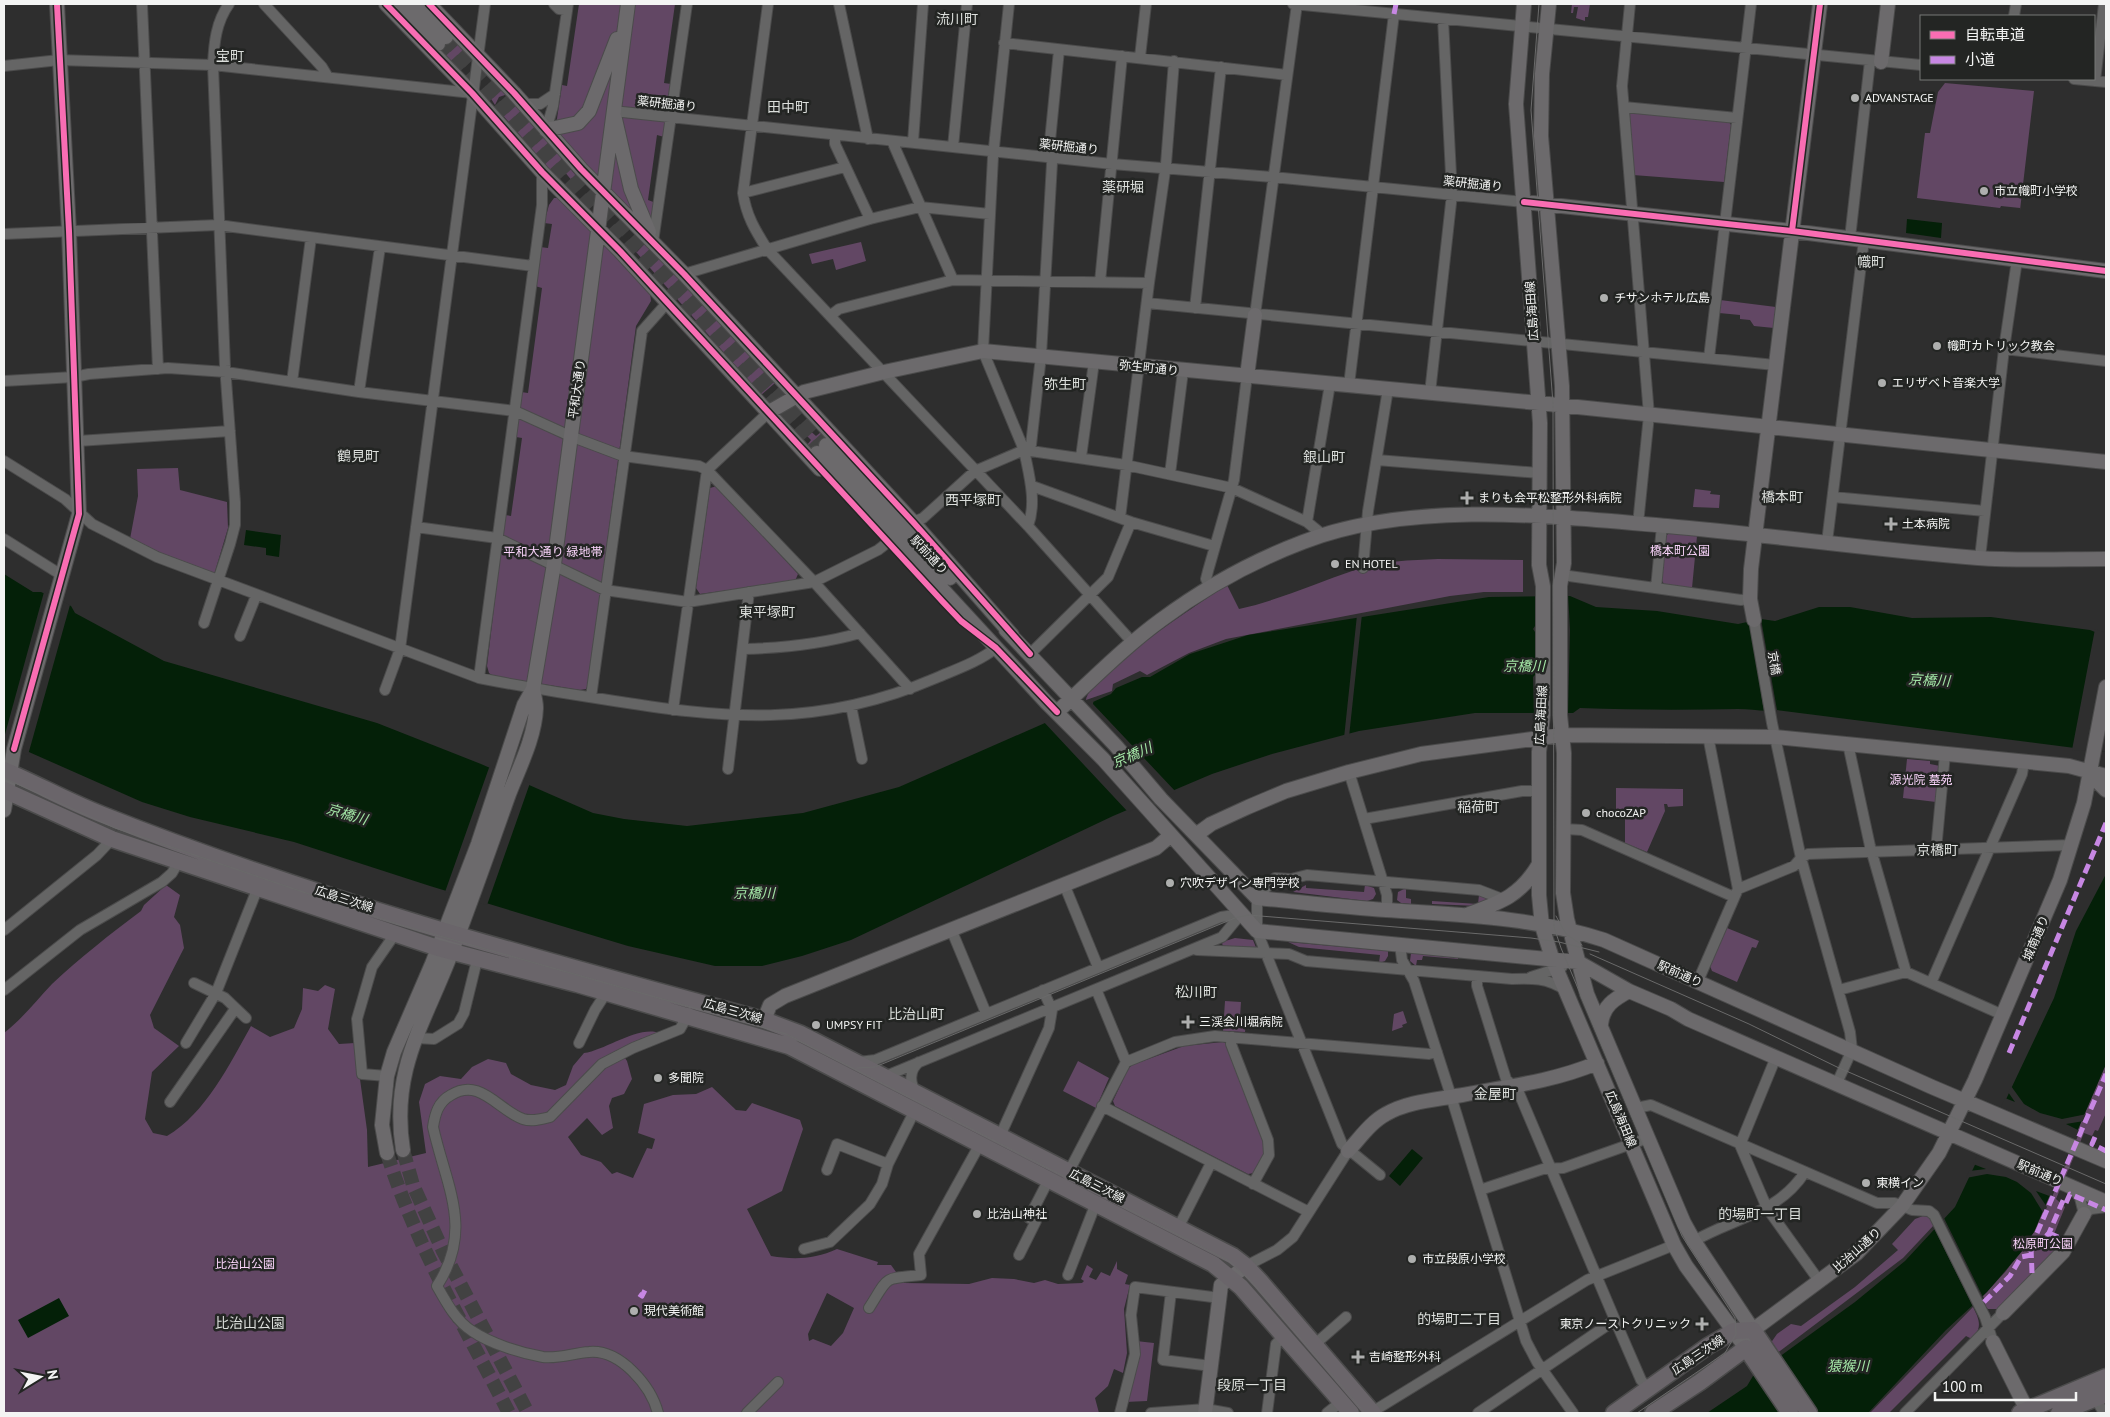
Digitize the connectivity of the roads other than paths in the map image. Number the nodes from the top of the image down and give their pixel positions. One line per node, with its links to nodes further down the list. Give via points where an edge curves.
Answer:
1 (57, 4): 41 (street)
2 (142, 4): 44 (street)
3 (229, 4): 45 (street, via 221,14)
4 (264, 4): 50 (street)
5 (386, 4): 54 (street)
6 (400, 4): 7 (street, via 442,41)
7 (415, 4)
8 (429, 4): 37 (street)
9 (485, 4): 37 (street)
10 (554, 4): 27 (street, via 559,9)
11 (687, 4): 59 (street)
12 (768, 4): 61 (street)
13 (839, 4): 64 (street)
14 (923, 4): 66 (street)
15 (967, 4): 67 (street)
16 (1009, 4): 34 (street)
17 (1146, 4): 40 (street)
18 (1293, 4): 19 (street)
19 (1297, 4): 29 (street); 49 (street)
20 (1524, 4): 31 (street, 広島海田線)
21 (1550, 4): 32 (street, 広島海田線)
22 (1630, 4): 33 (street)
23 (1751, 4): 35 (street)
24 (1820, 4): 38 (street)
25 (1888, 4): 43 (street)
26 (2104, 4): 52 (street)
27 (567, 7): 55 (street)
28 (627, 9): 58 (street, 平和大通り); 62 (street, via 589,111 578,123)
29 (1394, 14): 30 (street); 76 (street)
30 (1443, 18): 31 (street); 80 (street)
31 (1521, 27): 32 (street); 81 (street, 広島海田線, via 1516,104)
32 (1546, 30): 33 (street); 83 (street, 広島海田線, via 1540,107)
33 (1626, 38): 35 (street); 57 (street, via 1622,86)
34 (1004, 43): 36 (street); 68 (street)
35 (1745, 49): 38 (street); 60 (street)
36 (1059, 50): 39 (street); 69 (street, via 1049,151)
37 (478, 55): 54 (street); 56 (street)
38 (1814, 55): 43 (street); 93 (street)
39 (1122, 56): 40 (street); 70 (street)
40 (1140, 58): 42 (street)
41 (60, 60): 44 (street); 47 (street); 92 (street)
42 (1174, 61): 48 (street); 72 (street)
43 (1876, 61): 46 (street); 96 (street)
44 (145, 62): 45 (street); 90 (street)
45 (213, 65): 50 (street); 89 (street)
46 (1920, 65)
47 (4, 66)
48 (1221, 66): 49 (street); 74 (street)
49 (1287, 75): 75 (street)
50 (328, 77): 54 (street)
51 (2084, 80): 52 (street)
52 (2095, 81): 53 (street)
53 (2106, 82)
54 (472, 93): 73 (street); 101 (street)
55 (555, 94): 56 (street, via 540,104); 62 (street)
56 (523, 104): 62 (street)
57 (1624, 107): 60 (street); 86 (street)
58 (613, 111): 59 (street, 薬研掘通り); 77 (street, 平和大通り); 98 (street, via 631,189)
59 (671, 117): 61 (street, 薬研掘通り); 98 (street)
60 (1737, 118): 88 (street)
61 (751, 125): 63 (street, 薬研掘通り); 78 (street)
62 (546, 130): 77 (street)
63 (835, 135): 64 (street, 薬研掘通り); 71 (street, via 835,144)
64 (868, 139): 65 (street, 薬研掘通り)
65 (892, 141): 66 (street, 薬研掘通り); 84 (street)
66 (913, 142): 67 (street, 薬研掘通り)
67 (953, 147): 68 (street, 薬研掘通り)
68 (994, 151): 69 (street, 薬研掘通り); 85 (street)
69 (1051, 158): 70 (street, 薬研掘通り); 108 (street)
70 (1112, 164): 72 (street, 薬研掘通り); 109 (street)
71 (845, 167): 78 (street); 87 (street)
72 (1165, 169): 74 (street, 薬研掘通り); 110 (street)
73 (542, 172): 79 (street); 82 (street)
74 (1210, 174): 75 (street, 薬研掘通り); 113 (street)
75 (1274, 177): 76 (street, 薬研掘通り); 115 (street)
76 (1375, 186): 80 (street, 薬研掘通り); 116 (street)
77 (603, 191): 91 (street, 平和大通り); 98 (street)
78 (743, 193): 100 (street, via 749,219)
79 (563, 194): 82 (street, via 552,194); 91 (street)
80 (1452, 194): 81 (street, 薬研掘通り); 117 (street)
81 (1524, 202): 83 (street); 118 (street, 広島海田線)
82 (542, 205): 103 (street)
83 (1548, 205): 86 (street); 119 (street, 広島海田線)
84 (920, 208): 85 (street); 87 (street); 106 (street)
85 (990, 214): 107 (street)
86 (1632, 214): 88 (street); 122 (street)
87 (870, 219): 100 (street)
88 (1725, 224): 93 (street); 124 (street)
89 (218, 225): 90 (street); 95 (street); 131 (street)
90 (153, 227): 92 (street); 129 (street)
91 (598, 230): 111 (street); 151 (street, 平和大通り)
92 (69, 231): 94 (street); 134 (street)
93 (1792, 231): 96 (street); 127 (street)
94 (4, 234)
95 (311, 238): 99 (street); 136 (street)
96 (1850, 238): 97 (street)
97 (1864, 240): 102 (street); 152 (street)
98 (653, 242): 105 (street)
99 (380, 247): 101 (street); 140 (street)
100 (767, 249): 105 (street); 114 (street)
101 (453, 256): 103 (street); 143 (street)
102 (2017, 260): 104 (street); 120 (street)
103 (533, 266): 146 (street)
104 (2106, 271)
105 (684, 274): 142 (street)
106 (953, 280): 107 (street); 114 (street, via 839,309)
107 (987, 280): 108 (street); 121 (street)
108 (1046, 281): 109 (street); 123 (street)
109 (1100, 282): 110 (street)
110 (1149, 283): 112 (street)
111 (667, 302): 147 (street); 156 (street, via 642,331)
112 (1147, 303): 113 (street); 128 (street)
113 (1194, 308): 115 (street)
114 (831, 315): 132 (street)
115 (1255, 315): 116 (street); 133 (street)
116 (1356, 325): 117 (street); 138 (street)
117 (1436, 332): 118 (street); 141 (street)
118 (1534, 341): 119 (street); 144 (street, 広島海田線)
119 (1560, 344): 122 (street); 145 (street, 広島海田線)
120 (2004, 349): 125 (street); 155 (street)
121 (983, 351): 123 (street, 弥生町通り); 132 (street, 弥生町通り); 154 (street)
122 (1644, 352): 124 (street); 148 (street)
123 (1041, 356): 126 (street, 弥生町通り); 154 (street, via 1031,445)
124 (1709, 358): 127 (street)
125 (2106, 361)
126 (1094, 362): 128 (street, 弥生町通り); 157 (street)
127 (1775, 365): 149 (street)
128 (1140, 366): 130 (street, 弥生町通り); 161 (street)
129 (158, 368): 131 (street); 134 (street)
130 (1183, 371): 133 (street, 弥生町通り); 164 (street)
131 (226, 372): 136 (street); 150 (street)
132 (884, 372): 142 (street, 弥生町通り); 163 (street)
133 (1248, 376): 137 (street, 弥生町通り); 167 (street)
134 (74, 377): 135 (street); 153 (street)
135 (4, 381)
136 (292, 382): 140 (street)
137 (1330, 384): 138 (street, 弥生町通り); 176 (street)
138 (1349, 385): 139 (street, 弥生町通り)
139 (1388, 389): 141 (street, 弥生町通り); 158 (street)
140 (360, 392): 143 (street)
141 (1430, 393): 144 (street, 弥生町通り)
142 (794, 396): 147 (street, 弥生町通り); 174 (street)
143 (433, 402): 146 (street); 181 (street)
144 (1538, 403): 145 (street, 弥生町通り); 165 (street, 広島海田線)
145 (1563, 405): 148 (street, 弥生町通り); 173 (street, 広島海田線)
146 (515, 411): 151 (street); 184 (street)
147 (769, 412): 162 (street); 186 (street)
148 (1649, 415): 149 (street, 弥生町通り); 178 (street)
149 (1768, 428): 152 (street, 弥生町通り); 182 (street)
150 (230, 431): 153 (street); 195 (street, via 235,526)
151 (570, 436): 156 (street); 191 (street, 平和大通り)
152 (1840, 436): 155 (street, 弥生町通り); 168 (street)
153 (78, 441): 170 (street)
154 (1024, 450): 157 (street); 163 (street); 166 (street)
155 (1993, 451): 160 (street, 弥生町通り); 169 (street)
156 (623, 456): 162 (street, via 699,466); 199 (street)
157 (1081, 457): 161 (street)
158 (1377, 460): 165 (street); 177 (street)
159 (4, 461): 170 (street, via 65,500)
160 (2106, 462)
161 (1126, 465): 164 (street); 172 (street)
162 (707, 470): 196 (street); 204 (street)
163 (975, 471): 174 (street, via 923,518); 179 (street)
164 (1170, 474): 167 (street)
165 (1539, 474): 171 (street, 広島海田線)
166 (1032, 486): 172 (street); 179 (street)
167 (1232, 488): 176 (street); 188 (street)
168 (1834, 497): 169 (street); 187 (street)
169 (1985, 511): 189 (street)
170 (79, 514): 194 (street); 195 (street, via 157,557)
171 (1540, 517): 173 (street); 177 (street, via 1420,517); 229 (street, 広島海田線)
172 (1120, 518): 175 (street)
173 (1564, 518): 178 (street); 193 (street, 広島海田線)
174 (913, 522): 208 (street)
175 (1131, 522): 188 (street); 201 (street, via 1108,577)
176 (1307, 522): 183 (street)
177 (1366, 524): 183 (street); 192 (street)
178 (1638, 524): 180 (street)
179 (1028, 526): 201 (street)
180 (1662, 526): 182 (street); 198 (street)
181 (416, 528): 184 (street); 212 (street)
182 (1755, 534): 187 (street); 203 (street)
183 (1323, 535): 197 (street, via 1265,558)
184 (497, 538): 191 (street); 215 (street)
185 (4, 539): 194 (street)
186 (887, 542): 196 (street, via 878,550); 211 (street, via 961,621)
187 (1828, 542): 189 (street)
188 (1214, 546): 197 (street, via 1206,579)
189 (1980, 558): 190 (street)
190 (2106, 559)
191 (554, 564): 199 (street); 217 (street, 平和大通り)
192 (1363, 568)
193 (1562, 575): 198 (street); 226 (street, 広島海田線)
194 (63, 576): 235 (street)
195 (218, 582): 202 (street); 206 (street)
196 (814, 582): 200 (street); 207 (street)
197 (1210, 588): 210 (street, via 1162,619)
198 (1656, 588): 203 (street)
199 (605, 590): 204 (street); 220 (street)
200 (749, 592): 204 (street); 213 (street)
201 (1090, 595): 210 (street); 214 (street)
202 (256, 596): 209 (street); 212 (street)
203 (1750, 599): 205 (street)
204 (688, 602): 223 (street)
205 (1754, 620): 228 (street, 京橋)
206 (204, 623)
207 (860, 633): 213 (street, via 789,647); 218 (street)
208 (1012, 635): 211 (street, 駅前通り, via 954,582 822,449); 214 (street, 駅前通り)
209 (240, 636)
210 (1133, 643): 221 (street)
211 (996, 648): 218 (street, via 981,659); 224 (street)
212 (400, 649): 215 (street); 219 (street)
213 (744, 649): 225 (street)
214 (1030, 654): 221 (street, 駅前通り)
215 (479, 678): 217 (street)
216 (2106, 687): 236 (street, 城南通り)
217 (533, 689): 220 (street); 269 (street, 平和大通り, via 524,704 510,771)
218 (910, 689): 222 (street)
219 (385, 690)
220 (590, 697): 223 (street)
221 (1074, 702): 224 (street); 246 (street, 駅前通り)
222 (851, 706): 225 (street, via 816,713); 232 (street)
223 (673, 710): 225 (street)
224 (1057, 712): 245 (street)
225 (735, 716): 234 (street)
226 (1562, 735): 227 (street); 229 (street); 244 (street, 広島海田線)
227 (1708, 736): 228 (street); 258 (street)
228 (1775, 737): 230 (street); 252 (street, 京橋)
229 (1542, 738): 237 (street, via 1422,754); 241 (street, 広島海田線)
230 (1848, 744): 231 (street); 251 (street)
231 (1945, 754): 233 (street); 250 (street)
232 (862, 759)
233 (2024, 762): 236 (street); 249 (street, via 2022,774)
234 (728, 769)
235 (8, 771): 240 (street); 269 (main road, 広島三次線, via 151,834)
236 (2090, 771): 238 (street); 239 (street); 248 (street, 城南通り)
237 (1349, 772): 243 (street); 246 (street, via 1286,791 1211,824)
238 (2106, 776)
239 (2106, 790)
240 (6, 791): 242 (street); 247 (main road, 広島三次線)
241 (1539, 791): 243 (street); 254 (street, 広島海田線)
242 (4, 810)
243 (1364, 819): 255 (street)
244 (1565, 829): 258 (street, via 1582,830); 267 (street, 広島海田線, via 1563,892)
245 (1170, 836): 256 (street, via 1156,848); 262 (street)
246 (1196, 836): 259 (street, 駅前通り)
247 (112, 839): 253 (main road, 広島三次線); 266 (street, via 97,855)
248 (2072, 845): 249 (street); 298 (street, 城南通り)
249 (1990, 847): 250 (street); 285 (street)
250 (1936, 850): 251 (street)
251 (1872, 852): 252 (street, via 1808,854); 280 (street)
252 (1801, 858): 258 (street, via 1794,866); 290 (street, 京橋)
253 (179, 861): 257 (main road, 広島三次線); 287 (street, via 172,874 162,882 80,930)
254 (1539, 864): 260 (street, via 1526,884); 264 (street, 広島海田線)
255 (1383, 882): 259 (street, via 1307,875 1275,878); 260 (street, via 1479,890); 261 (street, via 1387,895)
256 (1064, 884): 265 (street); 278 (street)
257 (258, 887): 270 (main road, 広島三次線); 292 (street)
258 (1736, 893): 283 (street)
259 (1257, 898): 261 (street, 駅前通り); 262 (street); 268 (street)
260 (1505, 900): 263 (street)
261 (1386, 910): 263 (street, 駅前通り)
262 (1242, 914): 268 (street); 273 (street, via 1222,937); 278 (street, via 1221,917)
263 (1466, 915): 264 (street, 駅前通り)
264 (1542, 926): 267 (street, 駅前通り); 277 (street, 広島海田線)
265 (951, 929): 297 (street); 301 (street, via 785,996 770,1005)
266 (4, 930)
267 (1570, 930): 276 (street, 広島海田線); 283 (street, 駅前通り, via 1604,940)
268 (1257, 931): 271 (street); 274 (street)
269 (452, 932): 272 (street, 平和大通り); 294 (main road, 広島三次線)
270 (395, 934): 272 (main road, 広島三次線); 315 (street, via 372,967 357,1019 362,1074)
271 (1400, 946): 277 (street, via 1538,958); 279 (street, via 1402,960)
272 (445, 950): 275 (main road, 広島三次線); 304 (street); 315 (street, via 394,1052)
273 (1190, 950): 274 (street); 286 (street)
274 (1267, 953): 279 (street, via 1288,954 1306,961); 306 (street)
275 (477, 960): 293 (main road, 広島三次線); 304 (street, via 464,1013 458,1024 434,1039)
276 (1578, 962): 277 (street); 291 (street); 302 (street, 広島海田線)
277 (1555, 965): 282 (street); 289 (street, 広島海田線)
278 (1098, 967): 288 (street)
279 (1409, 970): 281 (street); 309 (street)
280 (1906, 972): 285 (street); 290 (street)
281 (1477, 976): 282 (street, via 1512,980); 319 (street, via 1477,986 1506,1080)
282 (1527, 978): 289 (street, via 1549,981)
283 (1698, 981): 308 (street, 駅前通り)
284 (194, 983): 292 (street)
285 (1931, 983): 298 (street)
286 (1096, 989): 295 (street); 313 (street)
287 (4, 990)
288 (1043, 990): 295 (street); 297 (street)
289 (1566, 990): 314 (street, 広島海田線)
290 (1839, 990): 308 (street, 京橋)
291 (1630, 991): 302 (street, via 1609,1004); 310 (street)
292 (216, 992): 296 (street); 307 (street)
293 (606, 993): 299 (main road, 広島三次線); 305 (street)
294 (693, 999): 299 (street); 301 (main road, 広島三次線)
295 (1051, 1008): 312 (street); 327 (street, via 1049,1028)
296 (235, 1009): 300 (street); 322 (street)
297 (986, 1014): 311 (street, via 875,1060)
298 (2003, 1015): 321 (street, 城南通り)
299 (688, 1016): 317 (main road, 広島三次線, via 788,1046); 390 (street, via 677,1031 602,1064 550,1117 523,1119 482,1092 470,1089 458,1091 441,1102 433,1127 455,1207 457,1228 453,1252 446,1273 437,1286 452,1310 472,1331 523,1351 545,1357 603,1353 625,1366 646,1388)
300 (246, 1018)
301 (764, 1020): 311 (main road, 広島三次線, via 801,1034)
302 (1600, 1024): 325 (street, 広島海田線)
303 (1232, 1037): 306 (street); 313 (street, via 1202,1037 1175,1042); 345 (street, via 1231,1044 1268,1140 1268,1155)
304 (416, 1038): 333 (street, via 401,1088 399,1124)
305 (579, 1043)
306 (1301, 1043): 309 (street, via 1429,1054); 335 (street, via 1342,1144)
307 (186, 1044)
308 (1852, 1050): 318 (street); 321 (street, 駅前通り)
309 (1437, 1052): 320 (street)
310 (1776, 1057): 318 (street); 331 (street)
311 (856, 1062): 316 (main road, 広島三次線)
312 (919, 1062): 316 (street); 323 (street, via 911,1074)
313 (1126, 1062): 324 (street)
314 (1597, 1063): 319 (street, via 1554,1079); 330 (street, 広島海田線)
315 (387, 1076): 336 (street, via 382,1125)
316 (885, 1076): 317 (street, via 873,1080); 323 (main road, 広島三次線)
317 (854, 1079): 323 (main road, 広島三次線)
318 (1837, 1083): 326 (street)
319 (1511, 1086): 320 (street); 340 (street, via 1519,1093)
320 (1451, 1096): 335 (street, via 1404,1106 1386,1114); 347 (street)
321 (1964, 1100): 326 (street, 城南通り); 334 (street, 駅前通り)
322 (170, 1102)
323 (916, 1102): 327 (main road, 広島三次線); 329 (main road, 広島三次線); 339 (street)
324 (1102, 1106): 338 (street); 344 (street)
325 (1636, 1108): 328 (street, 広島海田線); 331 (street, via 1651,1105)
326 (1949, 1132): 346 (street, 駅前通り); 350 (street, 比治山通り, via 1933,1164)
327 (1000, 1136): 344 (main road, 広島三次線)
328 (1648, 1138): 330 (street); 356 (street, 広島海田線)
329 (980, 1144): 344 (main road, 広島三次線); 367 (street, via 919,1254 921,1275 885,1281)
330 (1632, 1144): 340 (street, via 1562,1168); 357 (street, 広島海田線)
331 (1740, 1145): 342 (street); 352 (street)
332 (2106, 1148): 334 (street)
333 (403, 1150)
334 (2082, 1150): 337 (street, 駅前通り)
335 (1348, 1151): 343 (street); 353 (street)
336 (387, 1153)
337 (2106, 1161)
338 (1211, 1163): 345 (street); 355 (street)
339 (888, 1164): 341 (street, via 836,1144); 358 (street, via 882,1184 870,1204 830,1242)
340 (1550, 1168): 347 (street); 363 (street)
341 (827, 1170)
342 (1805, 1172): 350 (street, via 1877,1203); 352 (street, via 1785,1197)
343 (1380, 1175)
344 (1060, 1179): 349 (main road, 広島三次線); 355 (main road, 広島三次線); 359 (street, via 1029,1218 1036,1221)
345 (1253, 1184): 353 (street)
346 (2067, 1185): 348 (street, 駅前通り); 354 (street, via 2080,1198)
347 (1480, 1190): 370 (street)
348 (2106, 1202)
349 (1096, 1203): 361 (street); 362 (main road, 広島三次線, via 1213,1264)
350 (1902, 1206): 364 (street, 比治山通り, via 1858,1254); 372 (street, via 1929,1211 1938,1222)
351 (2106, 1207): 354 (street, via 2091,1209)
352 (1767, 1208): 356 (street); 364 (street)
353 (1309, 1212): 360 (street, via 1299,1230 1286,1243)
354 (2084, 1214): 368 (street, via 2062,1252)
355 (1178, 1228): 360 (main road, 広島三次線)
356 (1694, 1241): 373 (street, 広島海田線)
357 (1674, 1245): 363 (street); 374 (street, 広島海田線, via 1691,1274)
358 (804, 1249)
359 (1019, 1255)
360 (1246, 1266): 362 (street); 377 (main road, 広島三次線)
361 (1068, 1275)
362 (1231, 1277): 366 (street, via 1221,1285); 375 (main road, 広島三次線)
363 (1596, 1277): 370 (street); 371 (street)
364 (1820, 1282): 373 (street, 比治山通り)
365 (1171, 1292): 366 (street); 380 (street, via 1163,1360); 392 (street, via 1135,1287 1131,1315 1135,1354)
366 (1220, 1298): 380 (street)
367 (869, 1308)
368 (2003, 1313): 372 (street)
369 (1346, 1317): 377 (street)
370 (1520, 1320): 381 (street, via 1526,1341); 397 (street)
371 (1615, 1320): 381 (street); 384 (street)
372 (1988, 1329): 376 (street); 404 (street)
373 (1753, 1330): 374 (main road, 広島三次線); 378 (street); 379 (main road)
374 (1734, 1331): 378 (street, 広島海田線); 384 (main road, 広島三次線)
375 (1284, 1336): 387 (main road, 広島三次線); 395 (street, via 1276,1344)
376 (1993, 1342): 389 (street)
377 (1314, 1345): 397 (main road, 広島三次線)
378 (1746, 1348): 379 (main road); 401 (main road, 広島三次線)
379 (1766, 1364): 402 (main road); 403 (main road)
380 (1211, 1366): 388 (street)
381 (1541, 1369): 398 (street); 399 (street)
382 (2106, 1377): 389 (main road)
383 (778, 1382): 391 (street)
384 (1648, 1389): 400 (main road, 広島三次線)
385 (2106, 1394): 386 (main road)
386 (2091, 1400): 405 (main road); 406 (street, via 2098,1403)
387 (1346, 1408): 396 (street)
388 (1206, 1411): 393 (street); 394 (street)
389 (2025, 1412)
390 (658, 1413)
391 (746, 1413)
392 (1120, 1413)
393 (1151, 1413)
394 (1228, 1413)
395 (1267, 1413)
396 (1327, 1413)
397 (1372, 1413)
398 (1478, 1413)
399 (1573, 1413)
400 (1614, 1413)
401 (1652, 1413)
402 (1790, 1413)
403 (1809, 1413)
404 (1905, 1413)
405 (2059, 1413)
406 (2104, 1413)

